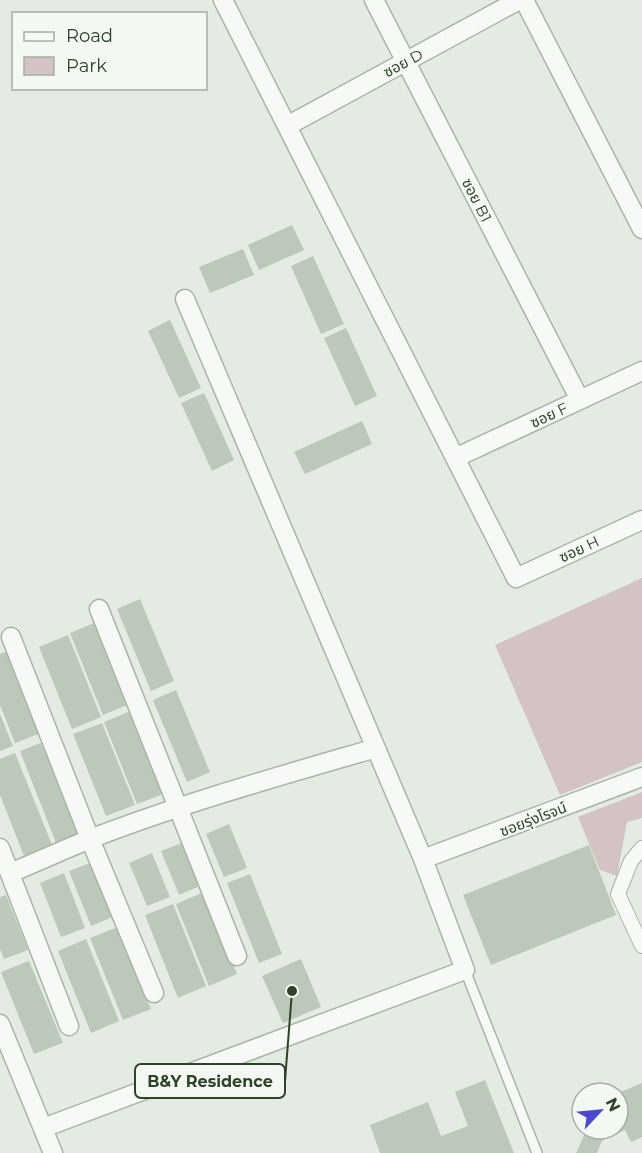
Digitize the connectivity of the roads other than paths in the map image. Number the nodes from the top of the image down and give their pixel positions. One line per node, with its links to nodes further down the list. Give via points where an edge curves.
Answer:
1 (223, 0): 5 (street)
2 (374, 0): 4 (street, ซอย B1)
3 (521, 0): 4 (street, ซอย D); 6 (street)
4 (405, 61): 5 (street, ซอย D); 9 (street, ซอย B1)
5 (287, 126): 10 (street)
6 (642, 229)
7 (185, 299): 14 (street)
8 (642, 371): 9 (street, ซอย F)
9 (580, 400): 10 (street, ซอย F)
10 (455, 458): 11 (street, ซอย H, via 516,578)
11 (642, 520)
12 (99, 609): 16 (street)
13 (10, 637): 17 (street)
14 (376, 748): 16 (street); 20 (street)
15 (642, 777): 20 (street, ซอยรุ่งโรจน์)
16 (178, 809): 17 (street); 23 (street)
17 (90, 839): 21 (street); 25 (street)
18 (0, 848): 21 (street)
19 (642, 848): 22 (street, via 631,861 618,894)
20 (423, 860): 24 (street)
21 (10, 873): 27 (street)
22 (642, 946)
23 (237, 956)
24 (465, 970): 28 (street); 30 (lane)
25 (154, 993)
26 (0, 1024): 28 (street)
27 (69, 1026)
28 (43, 1128): 29 (street)
29 (52, 1153)
30 (537, 1153)

